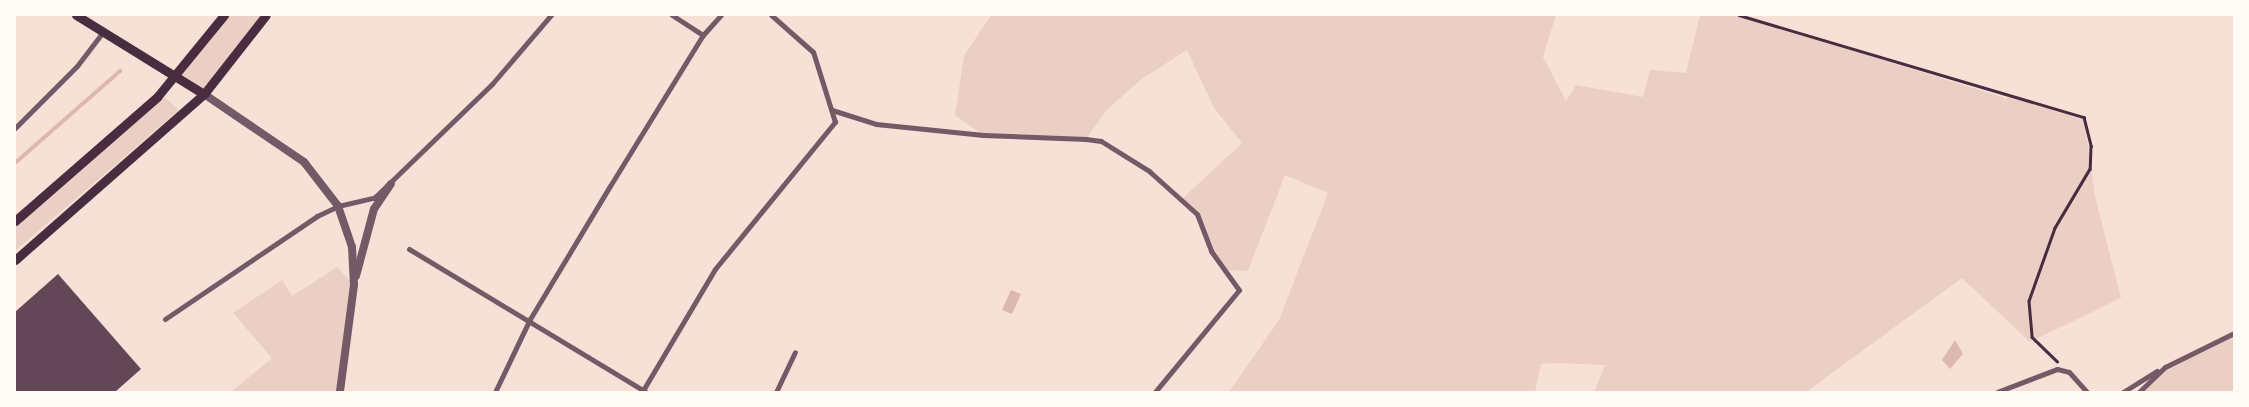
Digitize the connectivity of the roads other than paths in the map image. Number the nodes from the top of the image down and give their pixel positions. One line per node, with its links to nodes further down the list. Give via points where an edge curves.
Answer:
1 (76, 15): 8 (main road)
2 (224, 15): 10 (main road)
3 (266, 15): 11 (main road)
4 (552, 15): 14 (street, via 492,84)
5 (672, 15): 9 (street)
6 (720, 15): 9 (street)
7 (771, 15): 12 (street, via 813,52)
8 (103, 32): 10 (main road); 13 (street, via 77,66)
9 (703, 35): 21 (street)
10 (177, 76): 11 (main road); 16 (main road)
11 (204, 94): 15 (street, via 304,162); 18 (main road)
12 (832, 110): 25 (street, via 831,129 736,240); 29 (street, via 876,124 1101,141 1149,171 1197,214 1211,251 1239,290)
13 (15, 128)
14 (391, 184): 15 (street, via 363,204); 19 (street, via 374,209)
15 (338, 206): 19 (street, via 352,247); 20 (street)
16 (15, 220)
17 (408, 249): 21 (street)
18 (15, 260)
19 (354, 285): 26 (street)
20 (165, 319)
21 (530, 319): 25 (street); 27 (street)
22 (2234, 334): 24 (street)
23 (795, 352): 28 (street)
24 (2165, 367): 32 (street); 33 (street)
25 (644, 391)
26 (340, 392)
27 (495, 392)
28 (776, 392)
29 (1155, 392)
30 (1996, 392): 31 (street, via 2057,369 2069,372)
31 (2088, 392)
32 (2123, 392)
33 (2139, 392)

